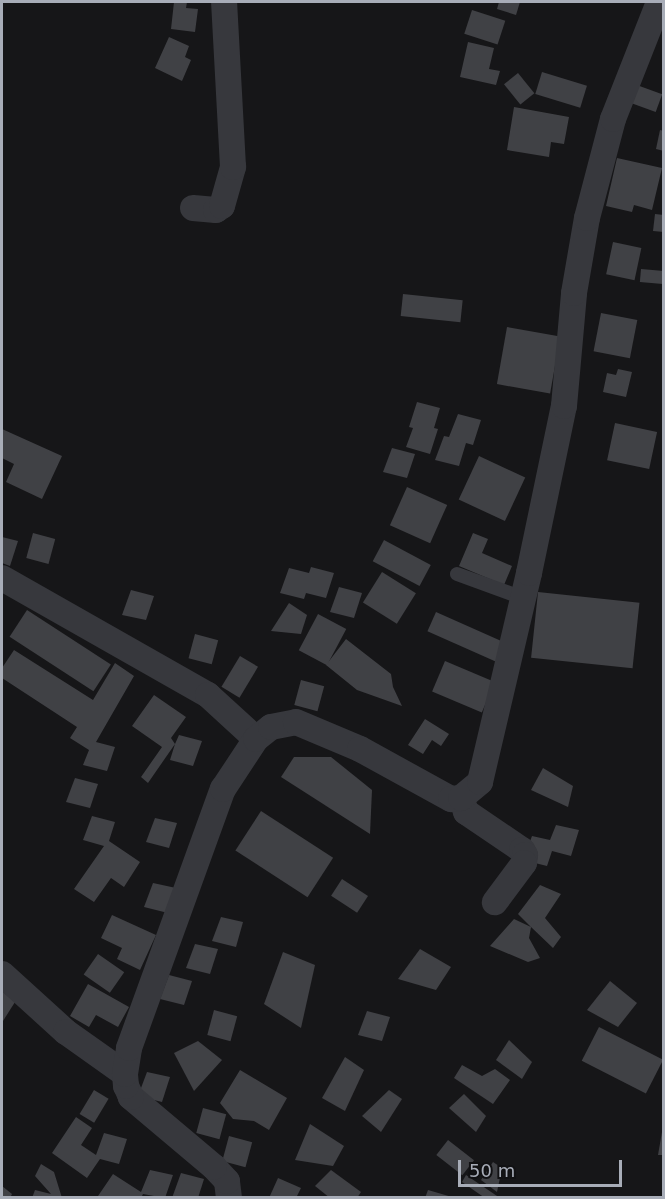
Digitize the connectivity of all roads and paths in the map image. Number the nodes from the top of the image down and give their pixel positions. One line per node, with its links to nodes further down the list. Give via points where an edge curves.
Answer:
1 (224, 2): 3 (street, via 233,167 222,206 216,210)
2 (659, 2): 6 (street, via 613,119 587,218 574,293 564,406)
3 (193, 208)
4 (458, 574): 6 (lane)
5 (2, 578): 7 (street, via 208,695)
6 (523, 598): 8 (street, via 480,782)
7 (256, 739): 8 (street, via 271,727 296,722 360,749 451,800); 11 (street, via 223,789 129,1048)
8 (461, 798): 9 (street, via 466,812 522,849 525,855 524,863)
9 (495, 902)
10 (2, 974): 11 (street, via 66,1032)
11 (125, 1074): 12 (street, via 131,1097 214,1167 227,1181)
12 (229, 1197)

